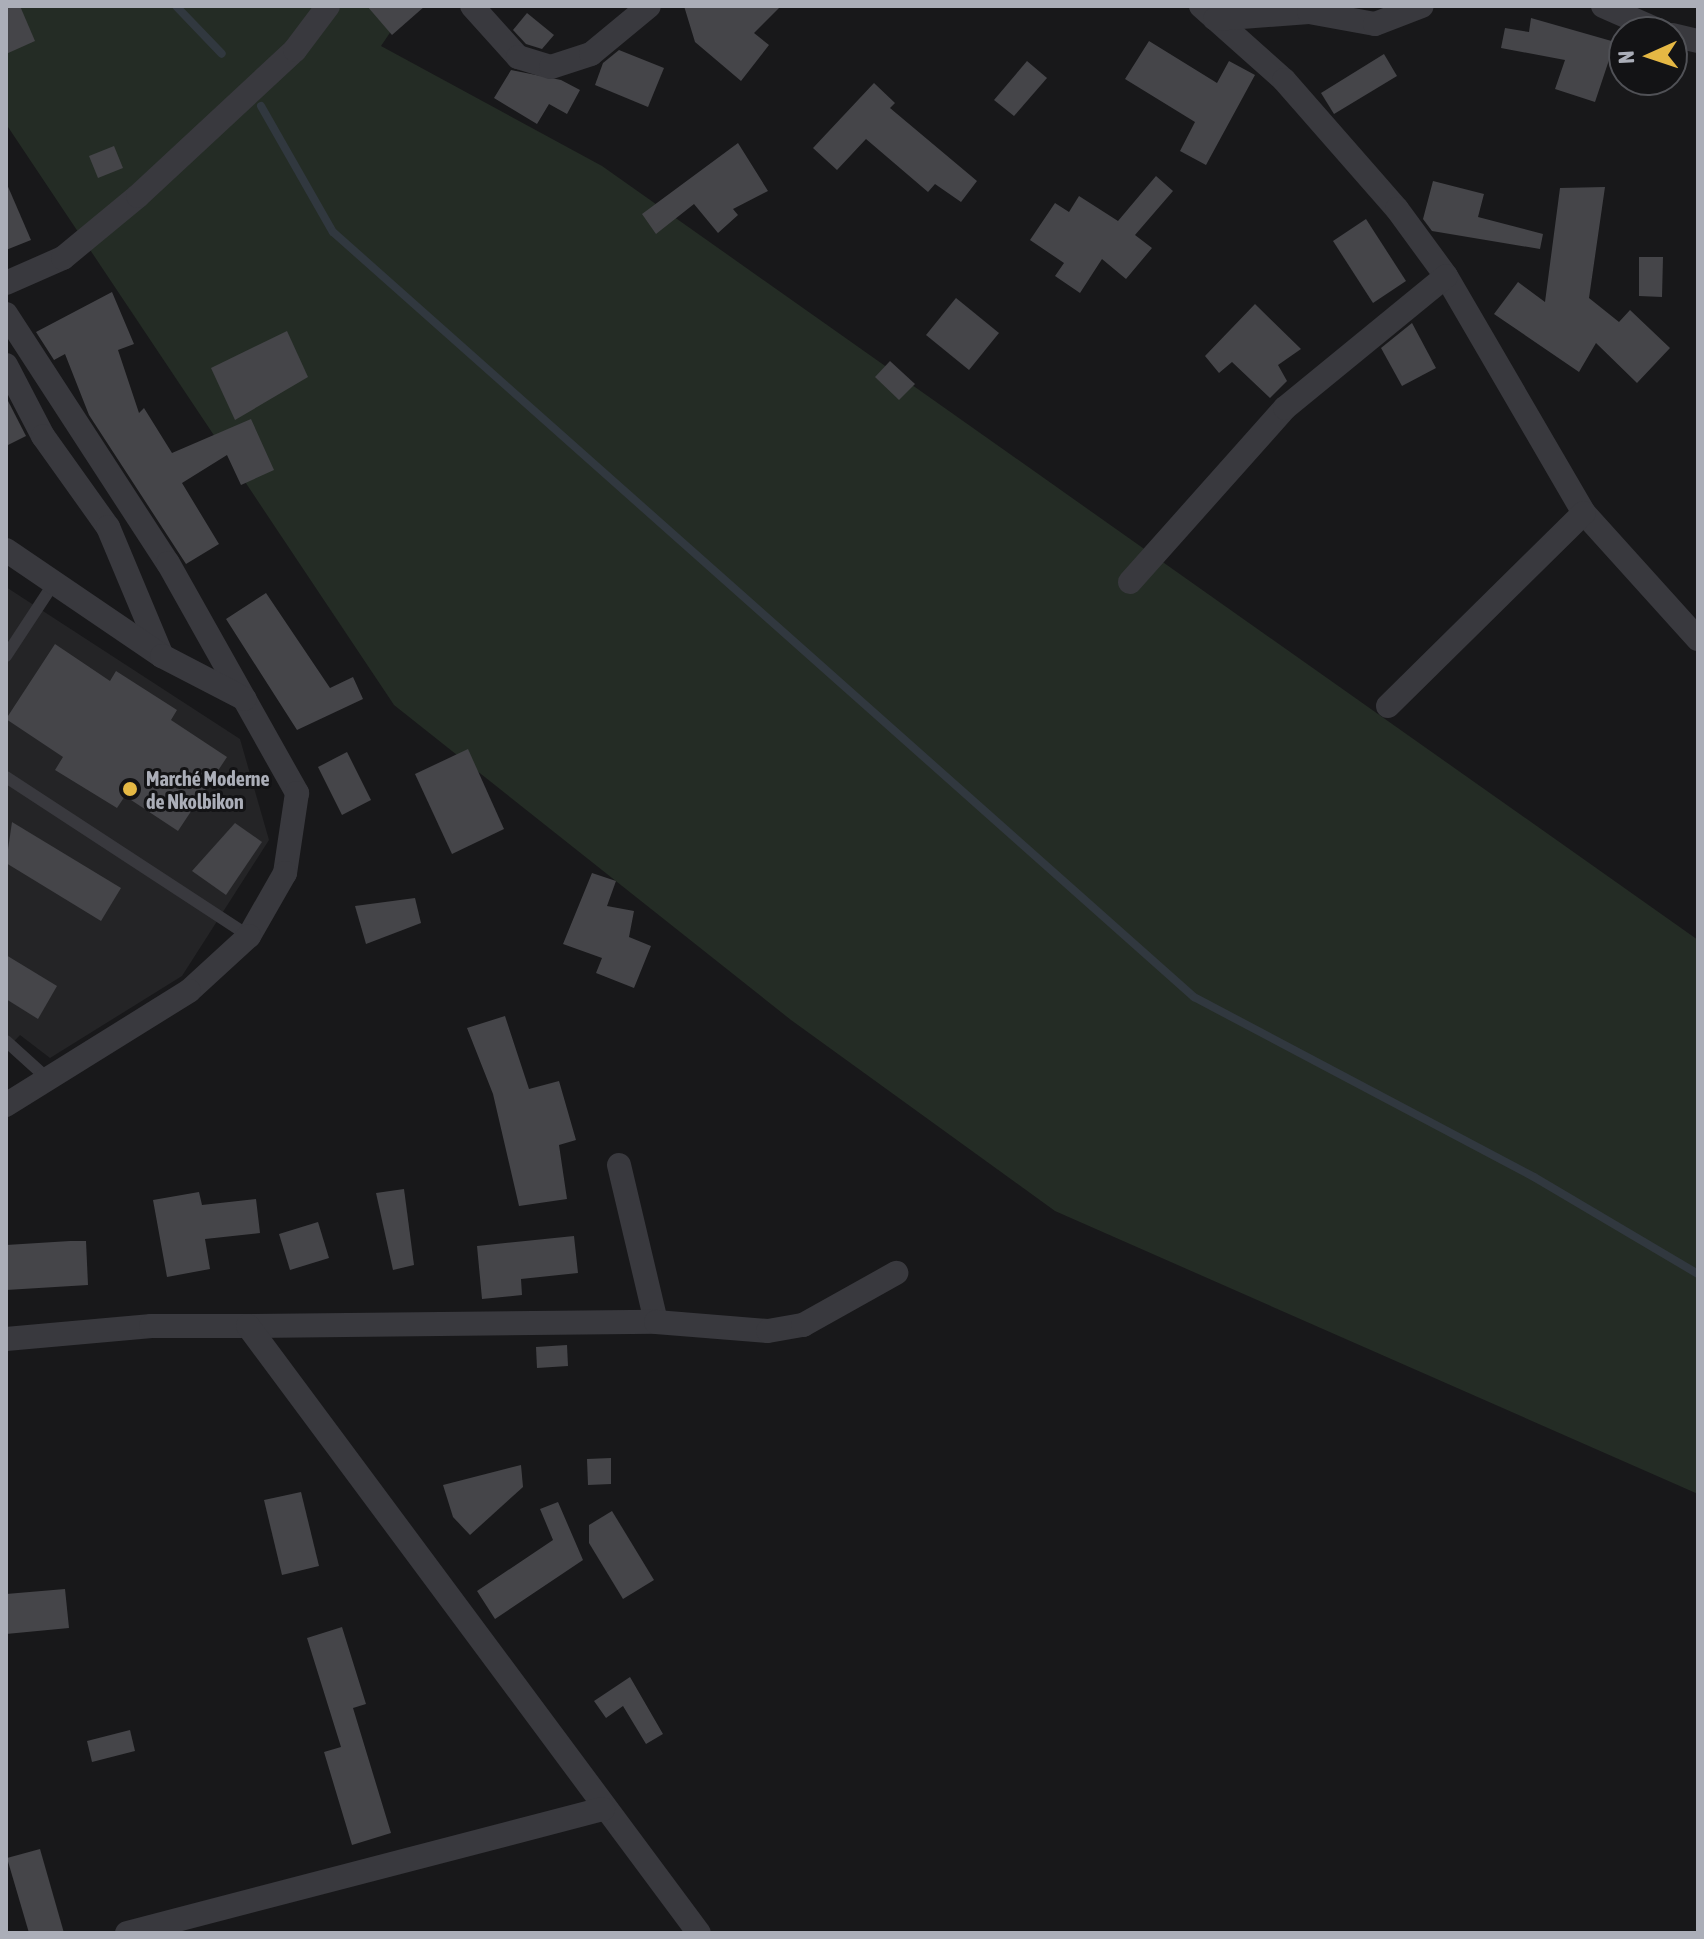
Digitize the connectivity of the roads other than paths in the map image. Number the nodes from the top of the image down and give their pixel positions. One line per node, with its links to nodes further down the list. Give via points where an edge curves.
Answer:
1 (328, 6): 9 (street, via 295,50 138,196 63,258)
2 (472, 6): 3 (street, via 518,57 551,67 591,54)
3 (649, 6)
4 (1422, 6): 6 (street, via 1375,24 1309,12)
5 (1603, 6): 7 (street)
6 (1208, 12): 8 (street, via 1321,121)
7 (1626, 16)
8 (1446, 276): 12 (street); 14 (street, via 1285,408)
9 (6, 283)
10 (6, 314): 19 (street, via 168,563)
11 (6, 365): 18 (street, via 43,436 108,527)
12 (1584, 513): 16 (street); 20 (street)
13 (6, 550): 15 (street)
14 (1130, 582)
15 (54, 583): 17 (lane); 18 (street)
16 (1698, 639)
17 (6, 656)
18 (162, 656): 19 (street)
19 (245, 699): 22 (street, via 297,793 285,873)
20 (1388, 706)
21 (6, 777): 22 (lane)
22 (249, 936): 24 (street, via 189,991)
23 (6, 1041): 24 (lane)
24 (48, 1079): 25 (street)
25 (6, 1105)
26 (619, 1165): 28 (street)
27 (896, 1273): 28 (street, via 803,1325 768,1331)
28 (656, 1322): 29 (street)
29 (248, 1326): 30 (street, via 151,1326); 31 (street)
30 (6, 1339)
31 (603, 1809): 32 (street); 33 (street)
32 (127, 1933)
33 (699, 1933)

